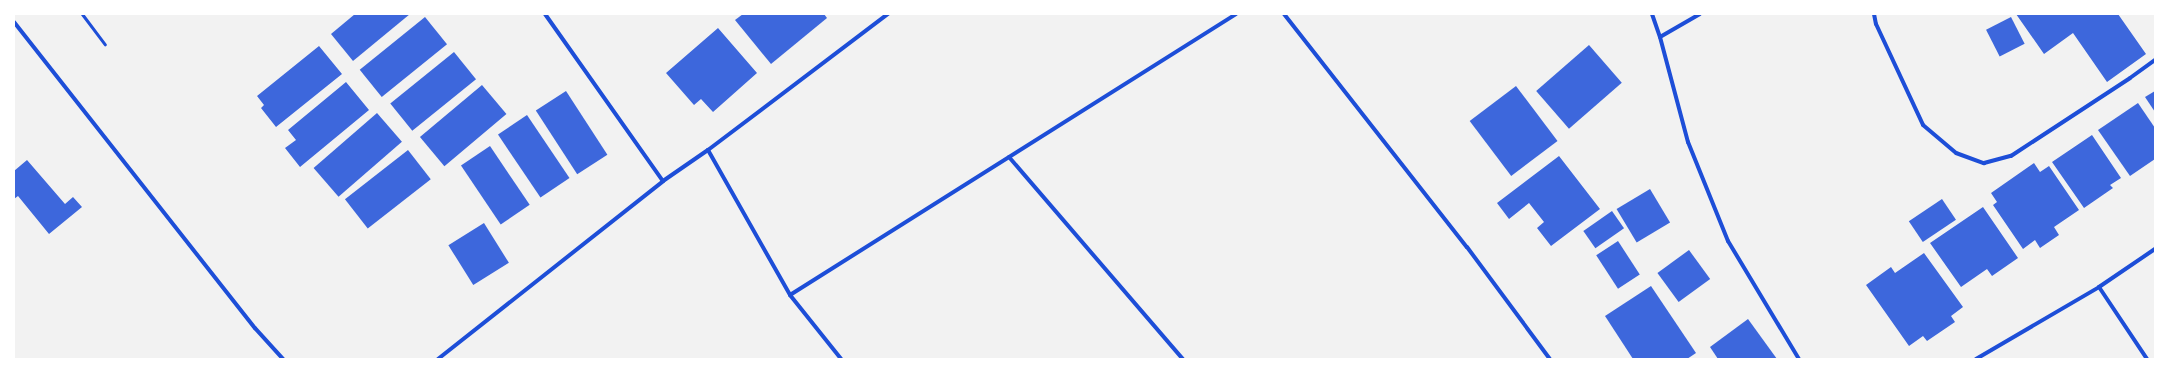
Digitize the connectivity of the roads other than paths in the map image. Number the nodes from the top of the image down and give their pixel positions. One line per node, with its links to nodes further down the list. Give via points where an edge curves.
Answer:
1 (82, 14): 11 (lane)
2 (545, 14): 15 (street)
3 (1236, 14): 14 (street)
4 (1284, 14): 23 (street, via 1467,247)
5 (1652, 14): 10 (street)
6 (1700, 14): 10 (street)
7 (1874, 14): 12 (street, via 1876,24 1923,125 1956,153 1984,163 2011,156)
8 (886, 15): 13 (street)
9 (14, 22): 19 (street, via 250,322)
10 (1660, 37): 24 (street, via 1688,142 1728,241)
11 (105, 44)
12 (2155, 60)
13 (708, 150): 15 (street); 18 (street)
14 (1009, 157): 18 (street); 22 (street)
15 (663, 181): 20 (street)
16 (2155, 250): 17 (street)
17 (2099, 287): 25 (street); 26 (street)
18 (790, 295): 21 (street)
19 (283, 359)
20 (438, 359)
21 (841, 359)
22 (1183, 359)
23 (1550, 359)
24 (1799, 359)
25 (1976, 359)
26 (2147, 359)

